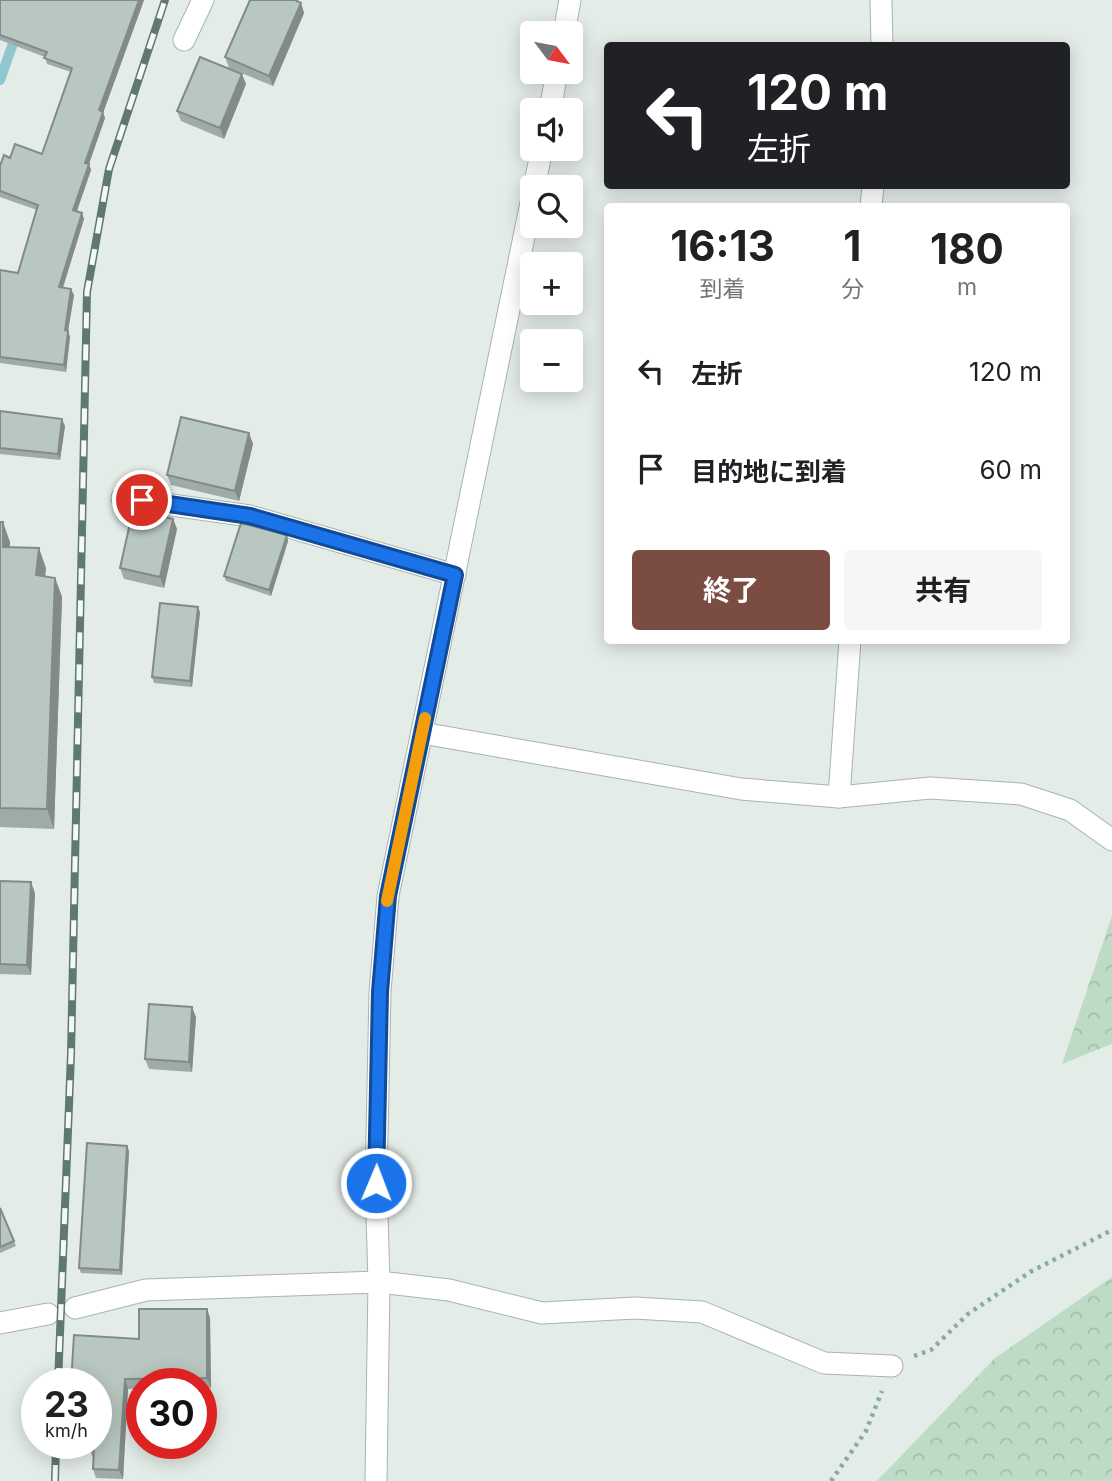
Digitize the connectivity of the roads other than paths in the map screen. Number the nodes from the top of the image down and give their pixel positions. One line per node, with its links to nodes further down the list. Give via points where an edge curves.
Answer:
1 (203, 0): 5 (street)
2 (570, 0): 4 (street)
3 (881, 0): 6 (street)
4 (566, 21)
5 (184, 40)
6 (882, 42)
7 (524, 238): 9 (street)
8 (122, 498): 9 (street, via 250,516)
9 (455, 575): 11 (street)
10 (850, 644): 12 (street)
11 (422, 733): 12 (street, via 741,789); 14 (street, via 388,896 381,979 376,1183)
12 (839, 797): 13 (street, via 930,788 1021,794 1070,810)
13 (1112, 841)
14 (379, 1282): 15 (street, via 146,1290); 18 (street, via 449,1290 542,1313 635,1308 702,1312 824,1363); 19 (street)
15 (75, 1308)
16 (48, 1314): 17 (street)
17 (0, 1323)
18 (892, 1366)
19 (376, 1481)

